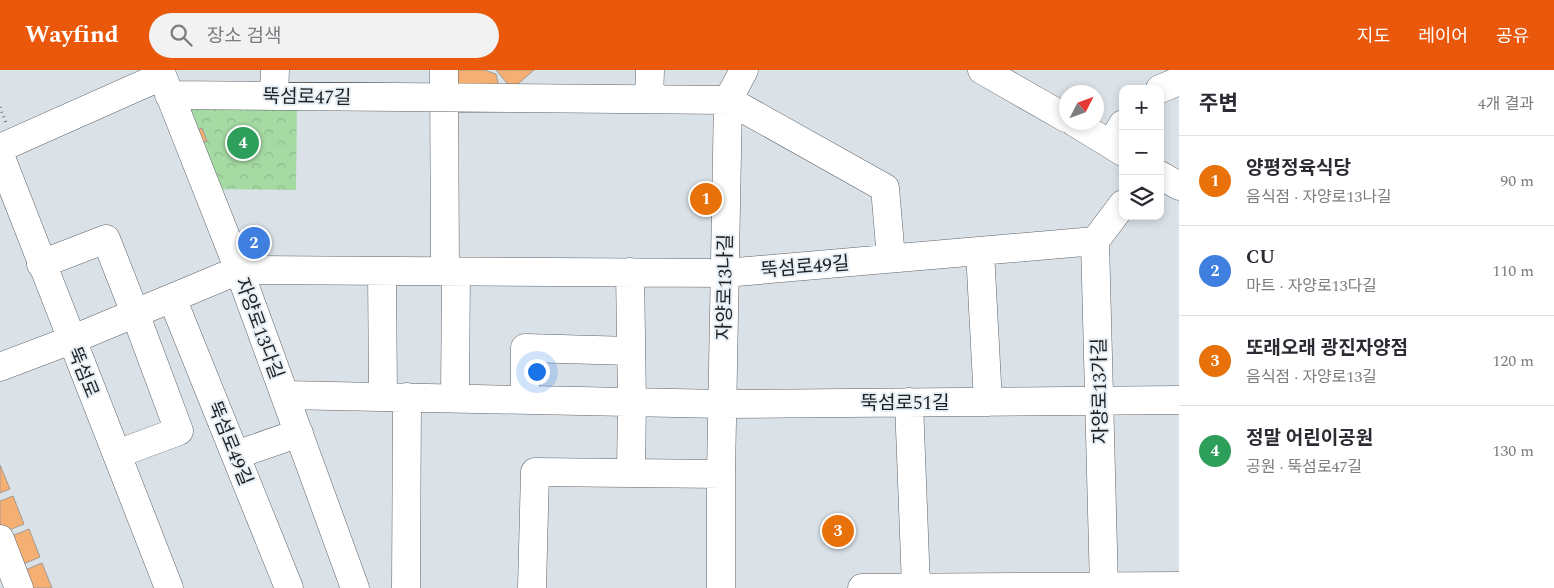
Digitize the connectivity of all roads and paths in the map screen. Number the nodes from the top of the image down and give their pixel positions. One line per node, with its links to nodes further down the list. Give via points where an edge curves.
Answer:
1 (444, 70): 9 (street)
2 (650, 70): 10 (street)
3 (744, 70): 11 (street, 자양로13나길)
4 (982, 70): 12 (street)
5 (164, 80): 7 (street, 뚝섬로47길); 15 (street, 뚝섬로47길); 24 (street, 자양로13다길)
6 (1179, 81): 8 (street)
7 (274, 83): 9 (street, 뚝섬로47길)
8 (1164, 87)
9 (444, 98): 10 (street, 뚝섬로47길); 26 (street)
10 (649, 99): 11 (street, 뚝섬로47길)
11 (728, 100): 22 (street, via 885,188); 28 (street, 자양로13나길)
12 (1059, 114)
13 (1094, 130): 14 (street)
14 (1119, 140)
15 (0, 148)
16 (0, 155): 23 (street, 뚝섬로)
17 (1164, 177): 18 (street)
18 (1179, 186)
19 (1119, 209): 20 (street)
20 (1095, 241): 21 (street, 뚝섬로49길); 39 (street, 자양로13가길)
21 (980, 251): 22 (street, 뚝섬로49길); 42 (street)
22 (891, 258): 28 (street, 뚝섬로49길)
23 (41, 264): 30 (street, via 106,239); 31 (street, 뚝섬로)
24 (239, 270): 25 (street, 뚝섬로49길); 29 (street, 뚝섬로49길); 34 (street, 자양로13다길)
25 (382, 271): 26 (street, 뚝섬로49길); 35 (street)
26 (450, 271): 27 (street, 뚝섬로49길); 36 (street)
27 (630, 272): 28 (street, 뚝섬로49길); 32 (street)
28 (725, 273): 43 (street, 자양로13나길)
29 (172, 298): 30 (street, 뚝섬로49길); 46 (street, 뚝섬로49길)
30 (135, 313): 31 (street, 뚝섬로49길); 45 (street, via 179,431)
31 (72, 340): 33 (street, 뚝섬로49길); 45 (street, 뚝섬로)
32 (631, 350): 37 (street, via 525,348); 40 (street)
33 (0, 367)
34 (285, 394): 35 (street, 뚝섬로51길); 44 (street, 자양로13다길)
35 (395, 397): 36 (street, 뚝섬로51길); 57 (street)
36 (455, 398): 37 (street, 뚝섬로51길)
37 (525, 399): 40 (street, 뚝섬로51길)
38 (1179, 400): 39 (street, 뚝섬로51길)
39 (1099, 401): 42 (street, 뚝섬로51길); 52 (street, 자양로13가길)
40 (632, 402): 43 (street, 뚝섬로51길); 47 (street)
41 (909, 402): 42 (street, 뚝섬로51길); 43 (street, 뚝섬로51길); 51 (street)
42 (988, 402)
43 (722, 404): 48 (street, 자양로13나길)
44 (299, 433): 46 (street); 56 (street, 자양로13다길)
45 (117, 454): 54 (street, 뚝섬로)
46 (236, 455): 55 (street, 뚝섬로49길)
47 (631, 473): 48 (street); 58 (street, via 535,472)
48 (721, 474): 59 (street, 자양로13나길)
49 (0, 539): 53 (street)
50 (1179, 586): 52 (street)
51 (916, 587): 52 (street); 60 (street)
52 (1104, 587)
53 (19, 588)
54 (169, 588)
55 (289, 588)
56 (355, 588)
57 (406, 588)
58 (532, 588)
59 (721, 588)
60 (862, 588)

